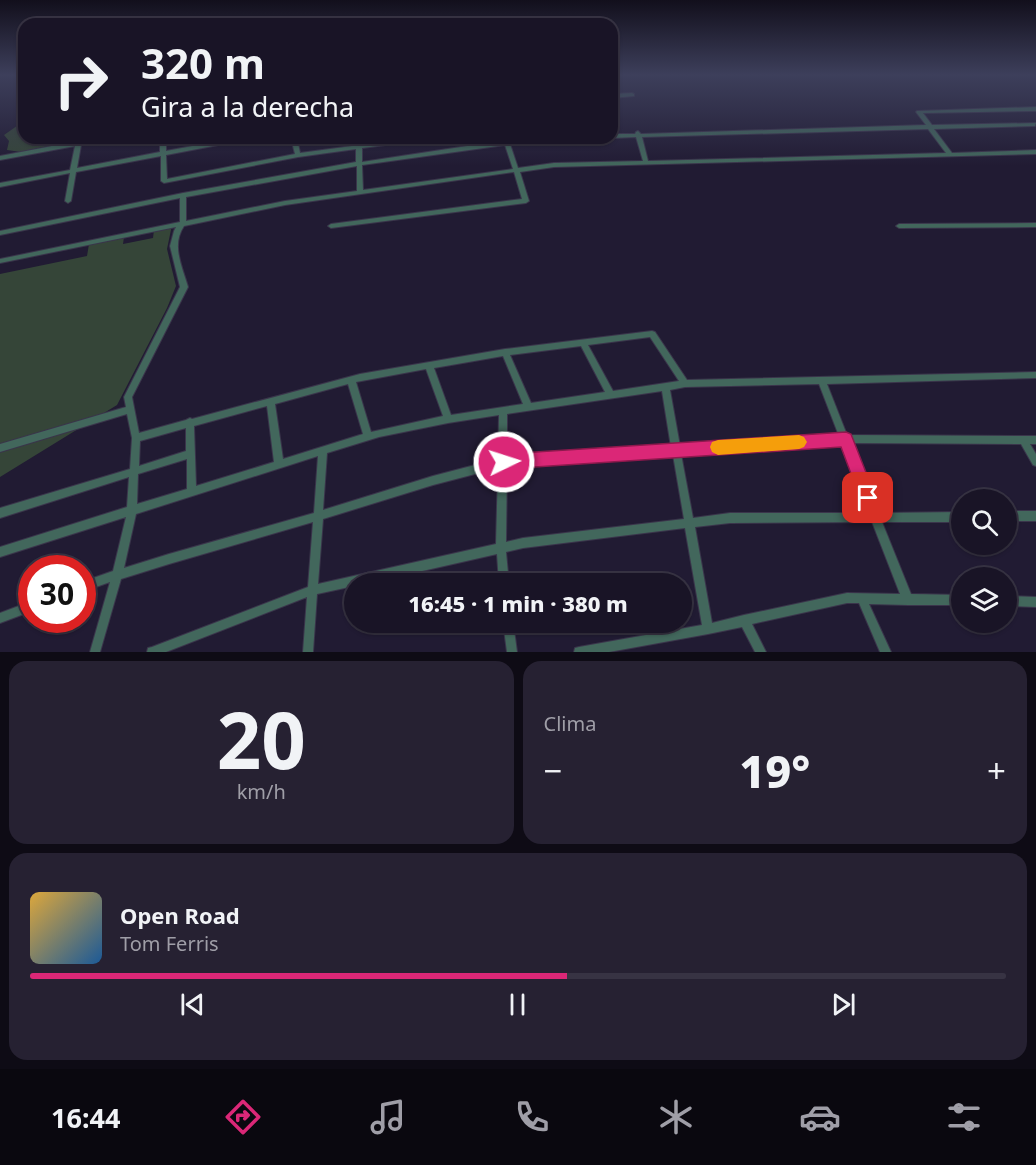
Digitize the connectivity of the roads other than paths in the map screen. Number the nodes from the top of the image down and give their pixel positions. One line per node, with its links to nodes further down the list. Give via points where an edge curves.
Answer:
1 (1021, 109): 2 (street); 3 (street); 4 (street, via 919,112)
2 (1036, 109)
3 (1035, 123): 4 (street)
4 (929, 126): 5 (street); 17 (street)
5 (638, 134): 6 (street); 22 (street)
6 (618, 135)
7 (73, 144): 20 (street)
8 (78, 144): 24 (street)
9 (163, 144): 18 (street)
10 (214, 144): 18 (street)
11 (295, 144): 19 (street)
12 (381, 144): 15 (street)
13 (492, 144): 21 (street)
14 (508, 144): 23 (street)
15 (359, 147): 19 (street); 21 (street)
16 (1036, 152): 17 (street)
17 (949, 153): 22 (street)
18 (164, 154): 24 (street); 25 (street, via 164,181)
19 (298, 155): 25 (street)
20 (0, 158)
21 (360, 162): 27 (street); 28 (street)
22 (646, 163): 23 (street, via 584,163)
23 (518, 170): 27 (street); 32 (street, via 526,201)
24 (73, 172): 26 (street); 29 (street)
25 (188, 177): 28 (street)
26 (0, 185)
27 (360, 191): 30 (street)
28 (186, 194): 30 (street); 34 (street)
29 (68, 201)
30 (183, 222): 35 (street); 47 (street, via 173,246 184,287 129,393)
31 (1036, 225): 33 (street)
32 (331, 226)
33 (899, 226)
34 (0, 233)
35 (0, 261)
36 (583, 342): 37 (street); 42 (street, via 652,334); 44 (street)
37 (505, 352): 38 (street); 46 (street)
38 (429, 365): 40 (street); 49 (street)
39 (1036, 375): 41 (street)
40 (351, 379): 45 (street); 51 (street)
41 (821, 380): 42 (street); 53 (street)
42 (685, 384): 43 (street)
43 (665, 387): 44 (street); 58 (street)
44 (610, 394): 46 (street)
45 (271, 401): 50 (street); 62 (street)
46 (528, 406): 48 (street)
47 (130, 409): 52 (street); 56 (street)
48 (503, 410): 49 (street); 60 (street)
49 (448, 419): 51 (street)
50 (190, 422): 52 (street); 59 (street)
51 (368, 436): 57 (street)
52 (136, 438): 63 (street)
53 (846, 439): 54 (street); 58 (street); 70 (street)
54 (1023, 439): 55 (street); 61 (street)
55 (1036, 440)
56 (0, 448)
57 (323, 450): 62 (street); 67 (street)
58 (677, 450): 60 (street); 72 (street)
59 (191, 454): 63 (street); 64 (street)
60 (504, 462): 67 (street, via 454,473); 73 (street)
61 (1036, 462)
62 (279, 464): 64 (street)
63 (135, 472): 65 (street); 66 (street)
64 (192, 492): 65 (street)
65 (132, 510): 74 (street); 76 (street)
66 (0, 513)
67 (319, 516): 76 (street); 78 (street)
68 (1017, 516): 69 (street)
69 (1036, 516)
70 (875, 517): 71 (street); 72 (street, via 730,518); 80 (street)
71 (951, 517)
72 (690, 523): 73 (street); 87 (street)
73 (501, 547): 75 (street); 78 (street)
74 (0, 552)
75 (503, 573)
76 (117, 574): 77 (street); 89 (street)
77 (96, 582)
78 (313, 590): 90 (street); 91 (street)
79 (862, 599): 80 (street); 86 (street, via 847,598); 95 (street)
80 (908, 600): 81 (street)
81 (951, 600)
82 (1017, 601): 83 (street)
83 (1036, 602)
84 (18, 611): 85 (street)
85 (0, 618)
86 (744, 620): 87 (street); 94 (street)
87 (708, 629): 93 (street)
88 (509, 633): 92 (street)
89 (95, 652)
90 (152, 652)
91 (308, 652)
92 (512, 652)
93 (579, 652)
94 (760, 652)
95 (886, 652)

